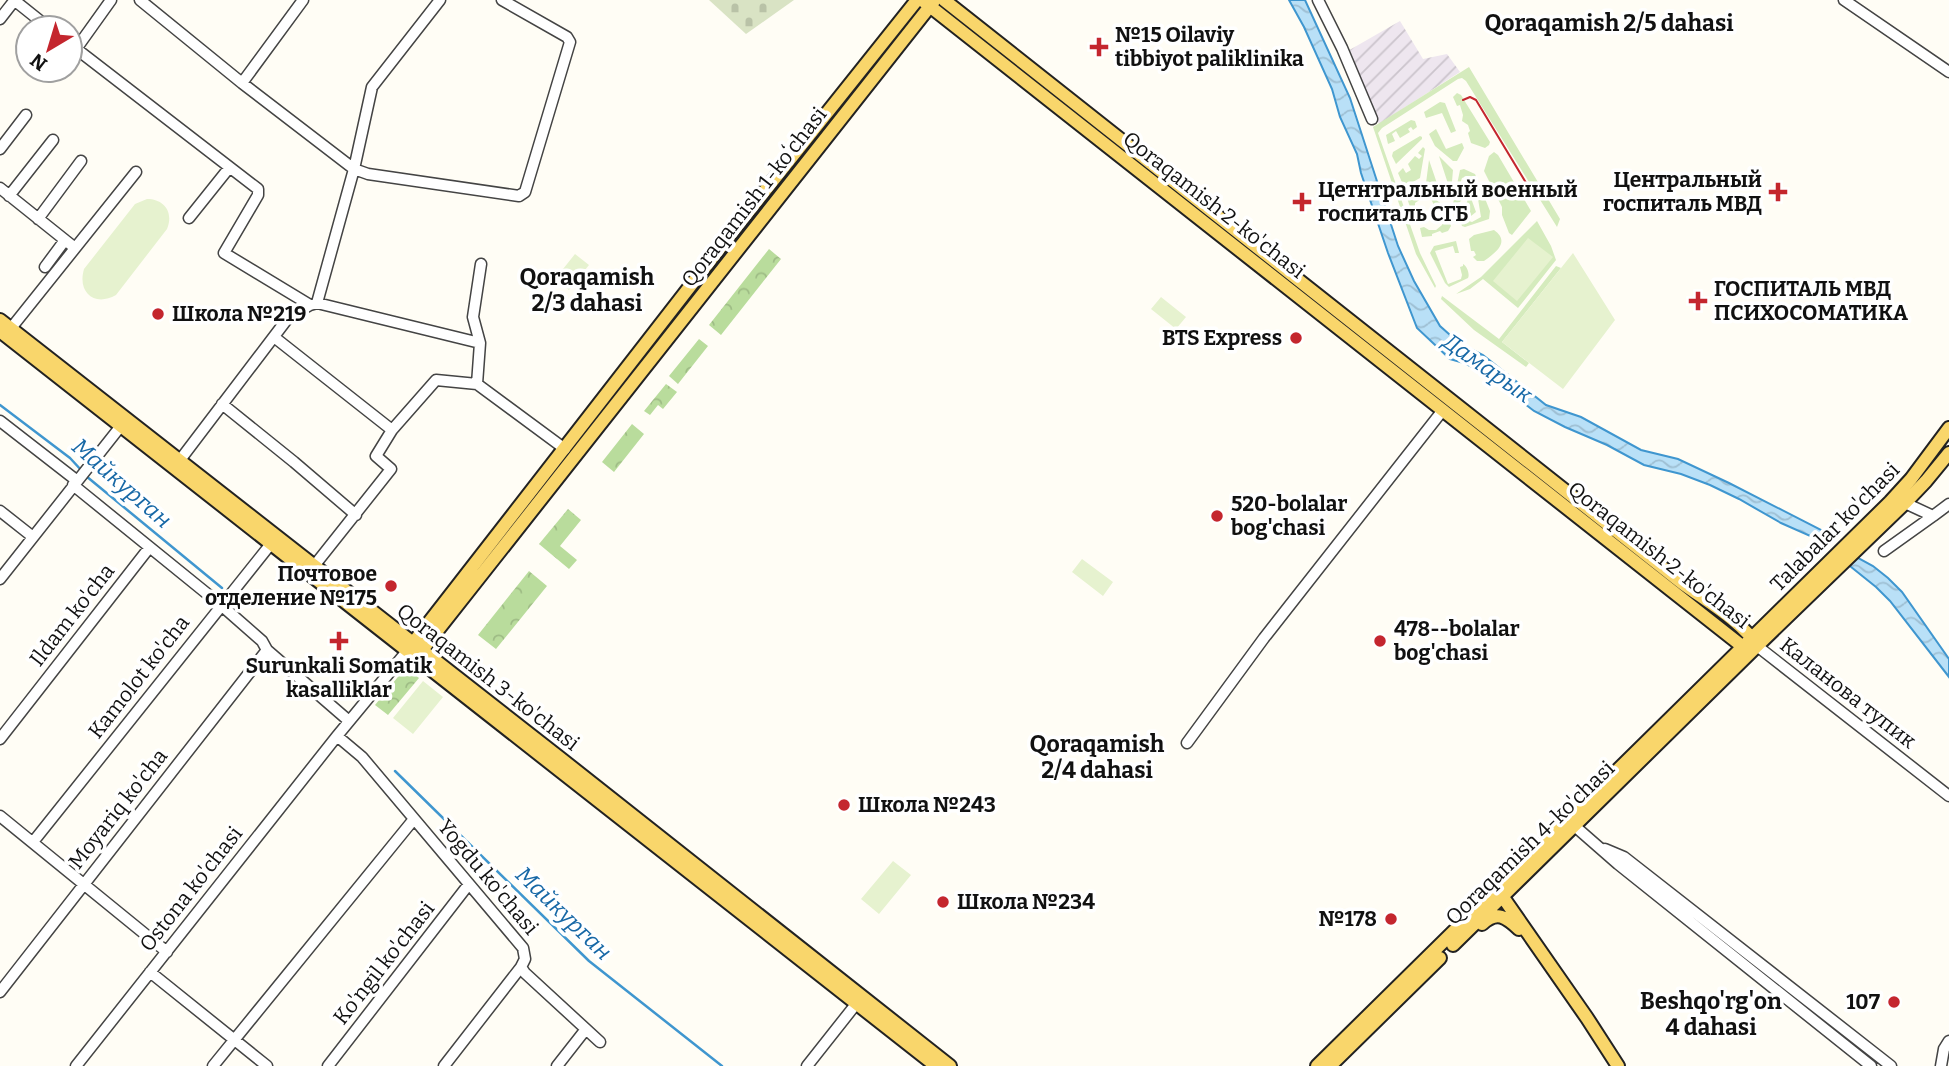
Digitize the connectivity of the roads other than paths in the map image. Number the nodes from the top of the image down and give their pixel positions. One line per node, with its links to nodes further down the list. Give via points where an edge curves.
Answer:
1 (14, 0): 12 (street); 13 (street)
2 (111, 0): 14 (street)
3 (140, 0): 17 (street)
4 (303, 0): 17 (street)
5 (440, 0): 25 (street, via 372,87)
6 (502, 0): 25 (street, via 570,42 525,192 519,196 467,190)
7 (917, 0): 31 (main road, Qoraqamish 1-koʻchasi)
8 (944, 0): 22 (main road, Qoraqamish 2-ko'chasi)
9 (1318, 0): 19 (street)
10 (1844, 0): 16 (street)
11 (929, 2): 22 (main road, Qoraqamish 2-ko'chasi); 32 (main road, Qoraqamish 1-koʻchasi)
12 (32, 14)
13 (0, 19)
14 (84, 33)
15 (84, 55): 24 (street)
16 (1949, 72)
17 (242, 83): 25 (street)
18 (26, 115): 21 (street)
19 (1372, 119)
20 (53, 140): 28 (street)
21 (0, 149)
22 (1125, 151): 41 (main road, Qoraqamish 2-ko'chasi)
23 (82, 161): 30 (street)
24 (229, 168): 29 (street); 37 (street, via 259,192 224,253)
25 (354, 169): 37 (street)
26 (136, 172): 34 (street)
27 (0, 188): 28 (street)
28 (9, 196): 30 (street)
29 (189, 218)
30 (38, 219): 33 (street)
31 (740, 222): 32 (main road); 49 (main road, Qoraqamish 1-koʻchasi)
32 (752, 231): 67 (main road, Qoraqamish 1-koʻchasi)
33 (65, 240): 34 (street); 36 (street)
34 (75, 248): 38 (street)
35 (481, 264): 40 (street, via 473,317)
36 (45, 267)
37 (314, 304): 39 (street, via 288,318); 40 (street)
38 (4, 329): 46 (main road, Qoraqamish 3-ko'chasi)
39 (274, 337): 43 (street); 48 (street)
40 (480, 343): 42 (street)
41 (1416, 381): 44 (main road, Qoraqamish 2-ko'chasi); 66 (main road, Qoraqamish 2-ko'chasi)
42 (477, 384): 48 (street, via 436,380); 49 (street)
43 (222, 404): 51 (street); 56 (street)
44 (1443, 410): 66 (main road, Qoraqamish 2-ko'chasi); 72 (street)
45 (0, 421): 52 (street)
46 (124, 422): 51 (main road, Qoraqamish 3-ko'chasi); 52 (street)
47 (1949, 428): 58 (main road, Talabalar ko'chasi)
48 (392, 430): 56 (street, via 376,456 391,469)
49 (565, 449): 67 (main road, Qoraqamish 1-koʻchasi)
50 (1949, 453): 53 (main road, Talabalar ko'chasi)
51 (177, 464): 60 (main road, Qoraqamish 3-ko'chasi)
52 (74, 483): 59 (street); 61 (street)
53 (1905, 503): 57 (street); 58 (main road, Talabalar ko'chasi)
54 (1949, 504): 57 (street)
55 (0, 510): 59 (street)
56 (356, 515): 63 (street)
57 (1933, 516): 62 (street)
58 (1866, 532): 66 (main road, Talabalar ko'chasi)
59 (33, 537): 64 (street)
60 (274, 540): 63 (main road, Qoraqamish 3-ko'chasi); 65 (street, Kamolot ko'cha); 67 (main road, Qoraqamish 3-ko'chasi)
61 (149, 548): 65 (street); 71 (street, Ildam ko'cha)
62 (1884, 551)
63 (314, 566): 67 (main road, Qoraqamish 3-ko'chasi)
64 (0, 579)
65 (222, 603): 68 (street); 77 (street, Kamolot ko'cha)
66 (1750, 643): 73 (street, Каланова тупик); 76 (main road, Qoraqamish 4-ko'chasi)
67 (414, 647): 69 (street, Ostona ko'chasi); 90 (main road, Qoraqamish 3-ko'chasi)
68 (267, 650): 69 (street); 79 (street, Moyariq ko'cha)
69 (349, 721): 70 (street, Ostona ko'chasi)
70 (337, 736): 75 (street, Yogdu ko'chasi, via 362,757); 85 (street, Ostona ko'chasi)
71 (0, 739)
72 (1186, 743)
73 (1949, 796)
74 (0, 816): 77 (street)
75 (414, 819): 80 (street, Yogdu ko'chasi); 93 (street)
76 (1571, 823): 78 (street); 81 (main road, Qoraqamish 4-ko'chasi)
77 (33, 842): 79 (street)
78 (1601, 848): 88 (street, via 1624,857); 91 (street)
79 (84, 884): 85 (street); 89 (street, Moyariq ko'cha)
80 (469, 884): 86 (street, Yogdu ko'chasi, via 523,948); 99 (street, Ko'ngil ko'chasi)
81 (1500, 893): 82 (main road, Qoraqamish 4-ko'chasi); 83 (main road, Qoraqamish 4-ko'chasi); 84 (main road)
82 (1461, 937): 83 (main road, Qoraqamish 4-ko'chasi); 84 (main road, via 1489,917 1498,916 1510,920)
83 (1448, 944): 105 (main road, Qoraqamish 4-ko'chasi); 106 (main road, Qoraqamish 4-ko'chasi)
84 (1535, 944): 107 (main road)
85 (167, 951): 87 (street, Ostona ko'chasi)
86 (521, 967): 92 (street, Yogdu ko'chasi); 100 (street)
87 (150, 972): 93 (street); 96 (street, Ostona ko'chasi)
88 (1795, 991): 91 (street); 109 (street)
89 (0, 992)
90 (860, 1000): 102 (street); 103 (main road, Qoraqamish 3-ko'chasi); 104 (main road, Qoraqamish 3-ko'chasi)
91 (1788, 1000): 108 (street)
92 (586, 1028): 95 (street, Yogdu ko'chasi); 101 (street)
93 (234, 1040): 97 (street); 98 (street)
94 (1949, 1041): 110 (street)
95 (600, 1042)
96 (76, 1066)
97 (213, 1066)
98 (267, 1066)
99 (328, 1066)
100 (444, 1066)
101 (557, 1066)
102 (807, 1066)
103 (936, 1066)
104 (950, 1066)
105 (1317, 1066)
106 (1330, 1066)
107 (1618, 1066)
108 (1871, 1066)
109 (1891, 1066)
110 (1941, 1066)

